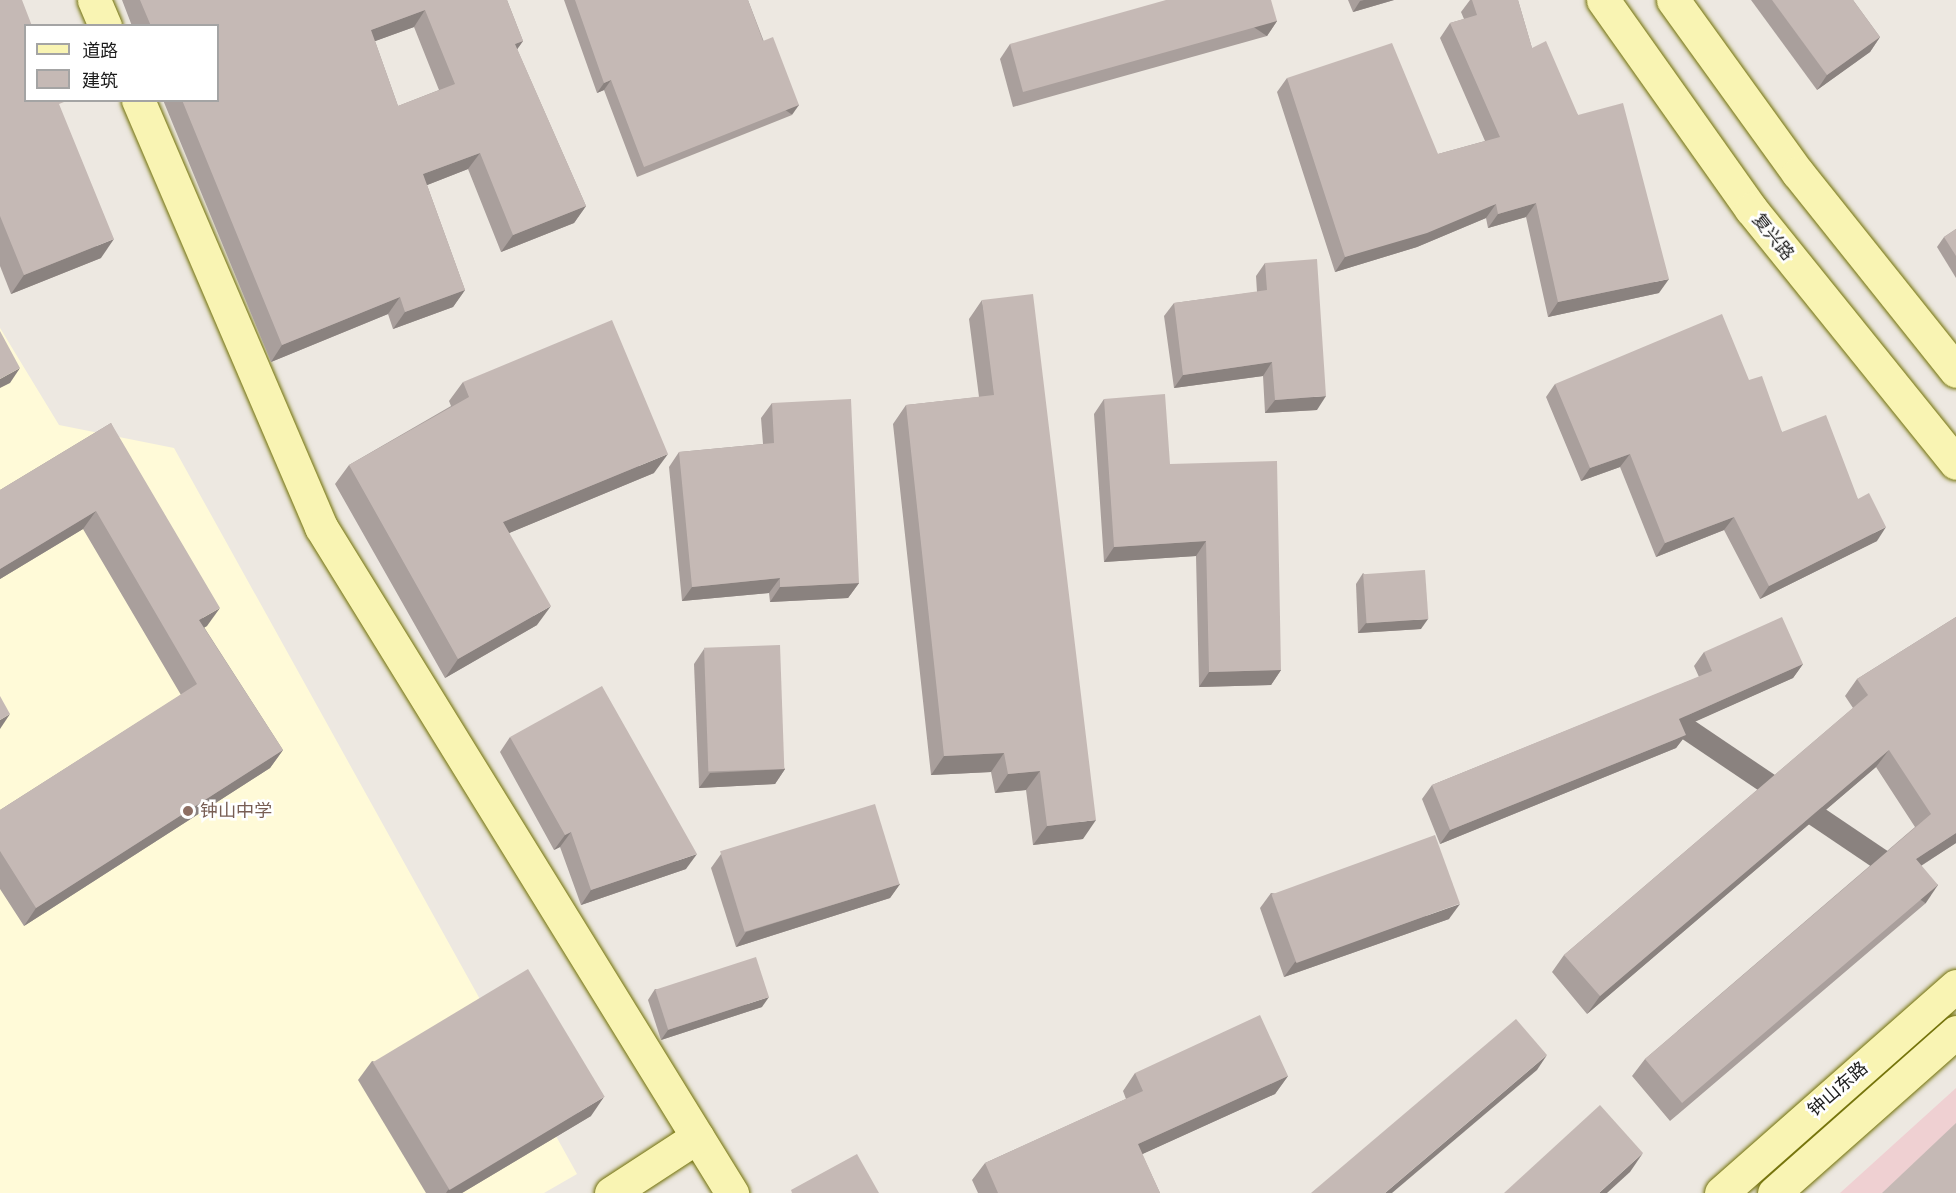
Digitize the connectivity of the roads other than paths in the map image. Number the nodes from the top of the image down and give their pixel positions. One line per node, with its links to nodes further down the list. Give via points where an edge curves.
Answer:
1 (94, 0): 4 (main road)
2 (1603, 0): 7 (main road, 复兴路, via 1751,209)
3 (1672, 0): 6 (main road, via 1798,173)
4 (104, 24)
5 (139, 102): 10 (main road, via 321,527)
6 (1956, 370)
7 (1956, 463)
8 (1956, 986): 13 (main road, 钟山东路)
9 (1956, 1032): 14 (main road, 钟山东路)
10 (697, 1137): 11 (main road); 12 (main road)
11 (611, 1193)
12 (732, 1193)
13 (1721, 1193)
14 (1774, 1193)

